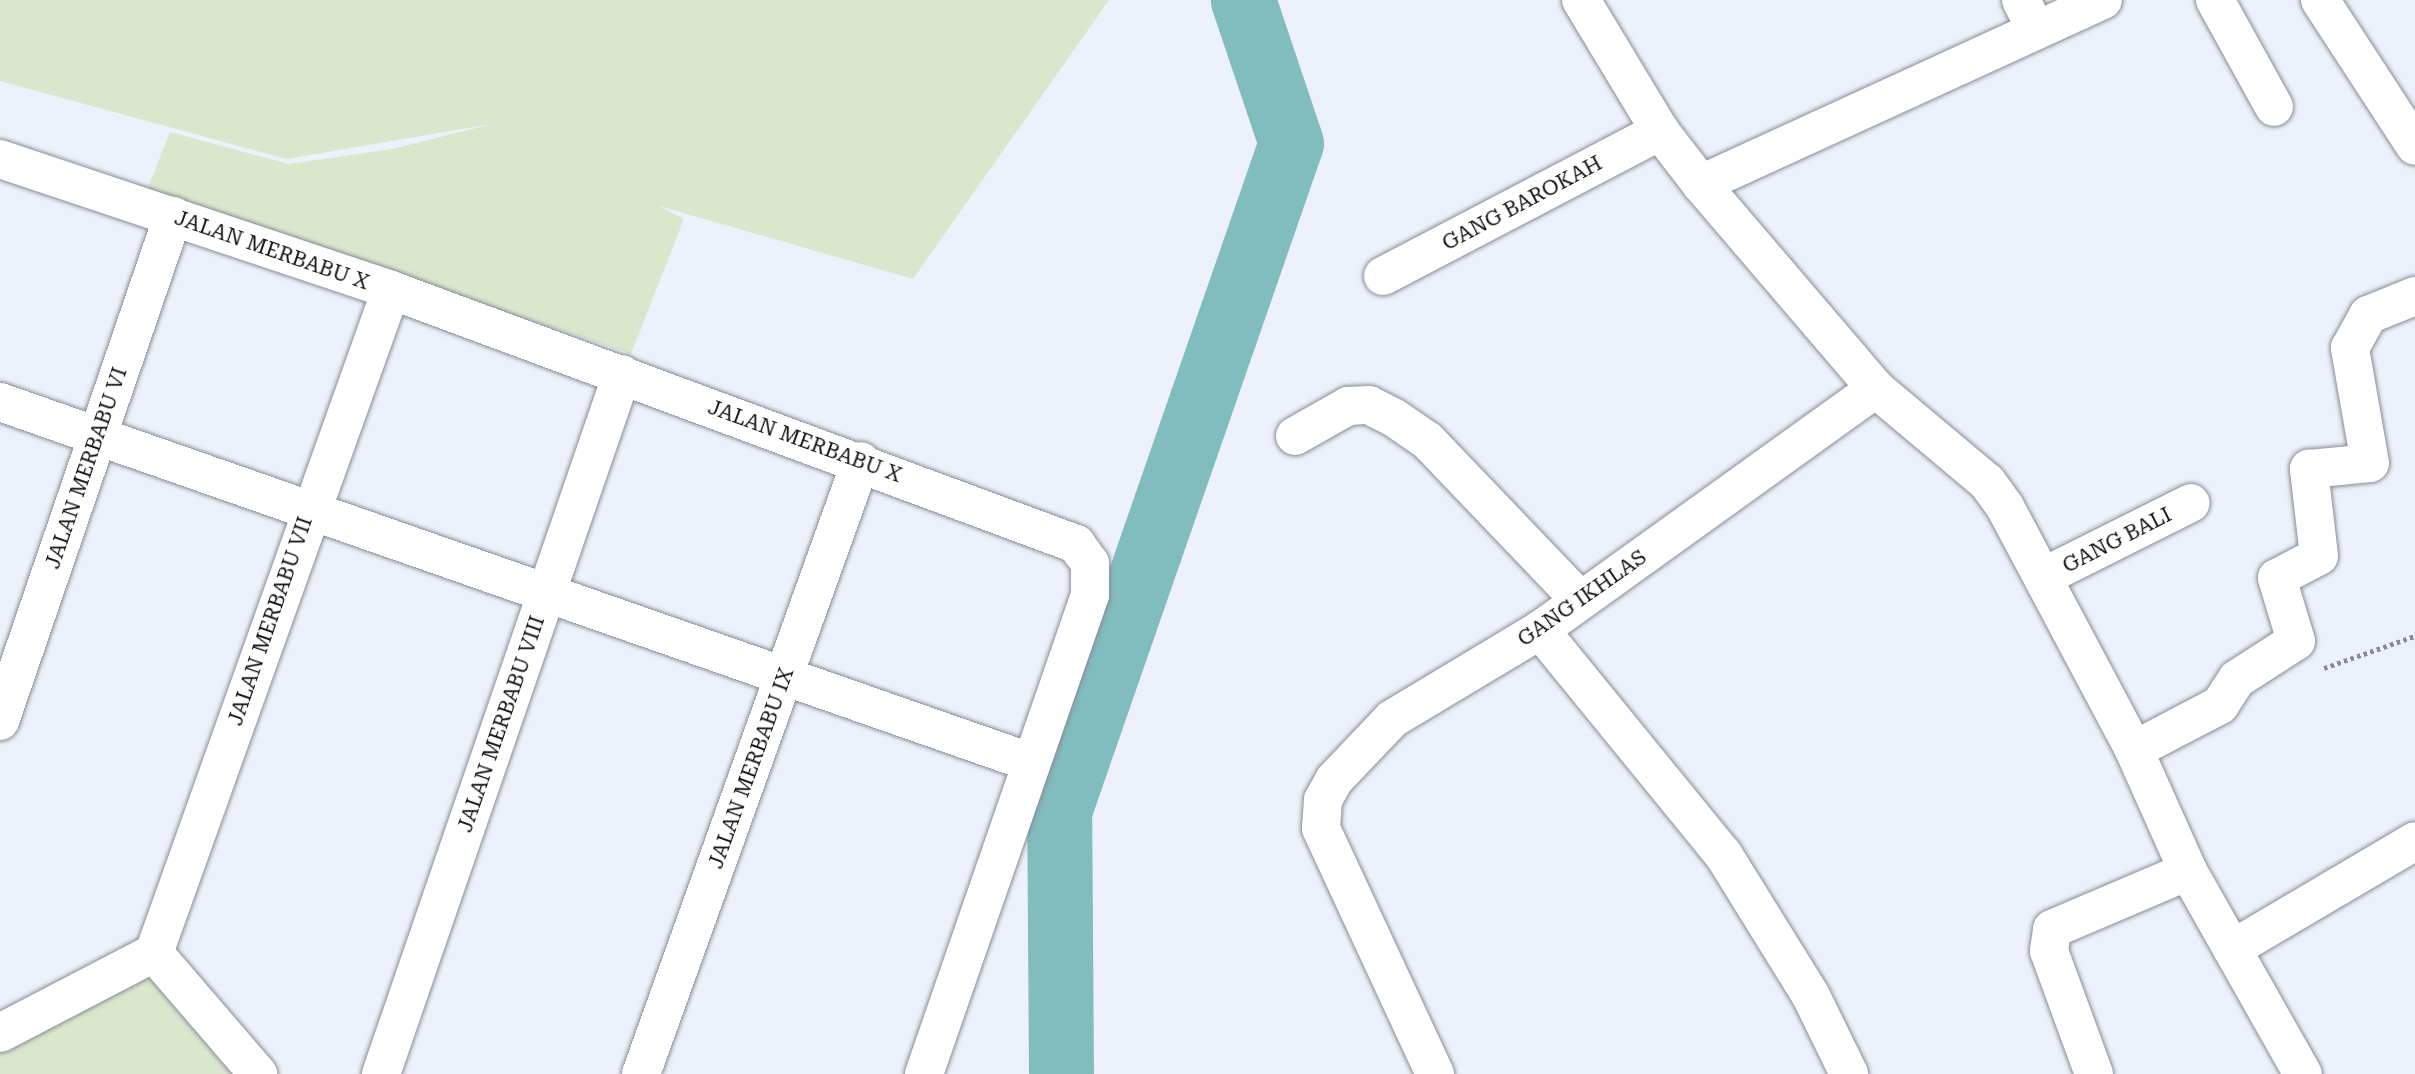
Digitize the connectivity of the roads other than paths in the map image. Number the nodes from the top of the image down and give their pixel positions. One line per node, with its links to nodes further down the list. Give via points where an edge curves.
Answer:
1 (1581, 0): 7 (street)
2 (2103, 0): 5 (street)
3 (2215, 0): 6 (street)
4 (2320, 0): 8 (street)
5 (2028, 14): 10 (street)
6 (2274, 107)
7 (1660, 131): 10 (street); 12 (street, GANG BAROKAH)
8 (2415, 146)
9 (0, 159): 11 (street, JALAN MERBABU X)
10 (1701, 184): 16 (street)
11 (173, 216): 13 (street, JALAN MERBABU X); 18 (street, JALAN MERBABU VI)
12 (1383, 276)
13 (391, 290): 15 (street, JALAN MERBABU X); 22 (street, JALAN MERBABU VII)
14 (2415, 296): 29 (street, via 2368,315 2354,336 2352,371 2370,463 2309,469 2319,556 2277,578 2296,641 2237,679 2220,705)
15 (622, 374): 20 (street, JALAN MERBABU X); 24 (street, JALAN MERBABU VIII)
16 (1876, 389): 23 (street, via 1987,482); 25 (street, GANG IKHLAS)
17 (0, 402): 18 (street)
18 (97, 434): 22 (street); 28 (street, JALAN MERBABU VI)
19 (1294, 436): 25 (street, via 1348,406 1368,405 1393,417 1428,441)
20 (861, 461): 27 (street, JALAN MERBABU IX); 30 (street, JALAN MERBABU X, via 1076,544 1090,563 1090,595)
21 (2191, 503): 23 (street, GANG BALI)
22 (308, 514): 24 (street); 34 (street, JALAN MERBABU VII)
23 (2043, 577): 29 (street)
24 (545, 596): 27 (street); 38 (street, JALAN MERBABU VIII)
25 (1580, 600): 26 (street, GANG IKHLAS)
26 (1540, 630): 36 (street, via 1723,854); 41 (street, GANG IKHLAS, via 1392,719 1352,754 1323,800 1321,828)
27 (784, 678): 30 (street); 39 (street, JALAN MERBABU IX)
28 (0, 721)
29 (2134, 750): 32 (street)
30 (1030, 762): 40 (street, JALAN MERBABU X)
31 (2415, 841): 33 (street)
32 (2188, 871): 33 (street); 42 (street, via 2052,929 2049,951)
33 (2232, 949): 43 (street)
34 (153, 953): 35 (street); 37 (street)
35 (0, 1033)
36 (1851, 1073)
37 (258, 1074)
38 (381, 1074)
39 (642, 1074)
40 (924, 1074)
41 (1435, 1074)
42 (2094, 1074)
43 (2303, 1074)

